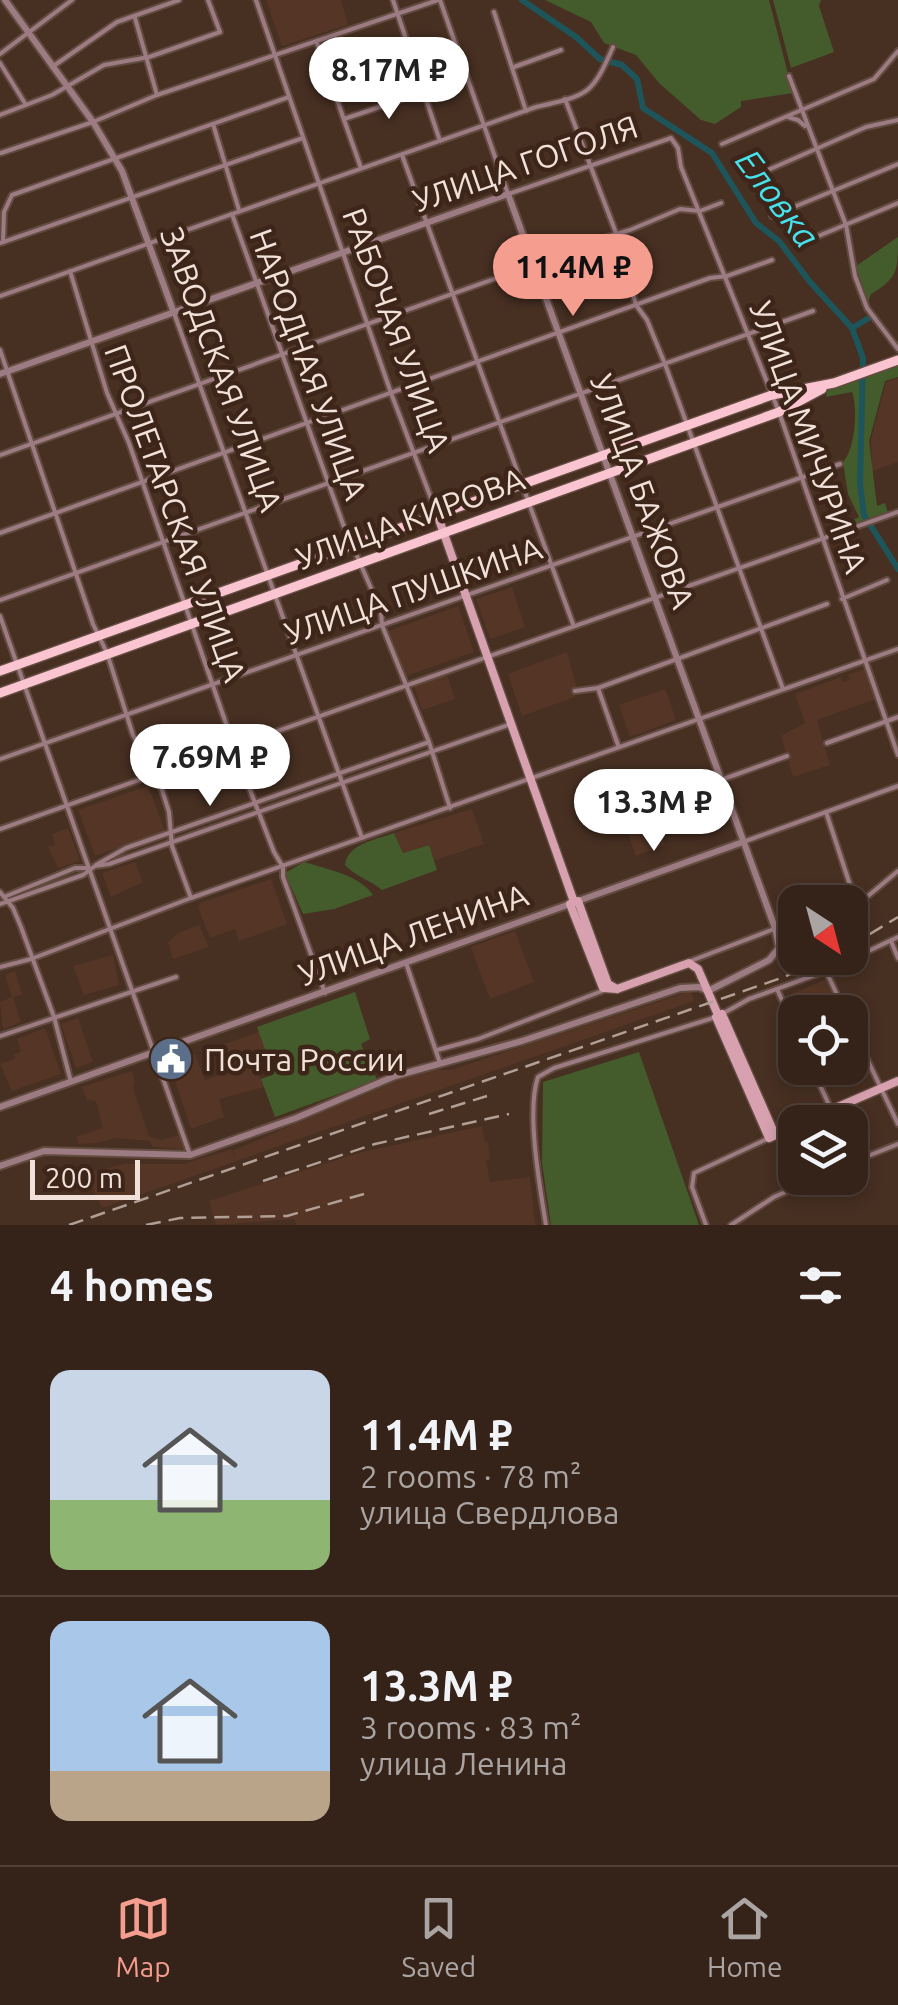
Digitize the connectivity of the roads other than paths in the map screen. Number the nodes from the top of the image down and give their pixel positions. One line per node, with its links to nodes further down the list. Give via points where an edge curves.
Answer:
1 (5, 0): 11 (street, ЗАВОДСКАЯ УЛИЦА)
2 (72, 0): 11 (street)
3 (179, 0): 10 (street)
4 (208, 0): 19 (street, via 220,32)
5 (256, 0): 17 (street, РАБОЧАЯ УЛИЦА)
6 (393, 0): 9 (street)
7 (439, 0): 9 (street); 39 (street, УЛИЦА БАЖОВА)
8 (494, 12): 22 (street)
9 (398, 15): 12 (street); 18 (street)
10 (135, 16): 19 (street); 21 (street)
11 (29, 35): 16 (street); 21 (street, ЗАВОДСКАЯ УЛИЦА)
12 (317, 43): 17 (street); 24 (street)
13 (614, 46): 29 (street, via 596,84)
14 (561, 50): 22 (street)
15 (898, 50): 32 (street, via 874,78)
16 (0, 54)
17 (275, 55): 27 (street); 28 (street, РАБОЧАЯ УЛИЦА)
18 (411, 55): 24 (street); 26 (street)
19 (148, 57): 25 (street, via 104,65); 27 (street)
20 (0, 63): 30 (street)
21 (52, 67): 25 (street, ЗАВОДСКАЯ УЛИЦА)
22 (514, 67): 31 (street)
23 (789, 76): 32 (street)
24 (332, 82): 35 (street)
25 (67, 87): 30 (street); 37 (street, ЗАВОДСКАЯ УЛИЦА)
26 (424, 92): 35 (street); 43 (street)
27 (157, 95): 37 (street)
28 (289, 97): 38 (street); 41 (street, РАБОЧАЯ УЛИЦА)
29 (565, 99): 31 (street); 51 (street)
30 (26, 105): 33 (street)
31 (526, 111): 39 (street)
32 (800, 111): 34 (street); 40 (street)
33 (0, 115)
34 (784, 117): 40 (street); 44 (street)
35 (344, 120): 52 (street)
36 (898, 120): 45 (street)
37 (92, 122): 46 (street); 48 (street, ЗАВОДСКАЯ УЛИЦА)
38 (213, 124): 48 (street); 49 (street)
39 (483, 126): 43 (street); 56 (street, УЛИЦА БАЖОВА)
40 (808, 130): 45 (street)
41 (302, 138): 49 (street); 54 (street, РАБОЧАЯ УЛИЦА)
42 (670, 138): 51 (street, УЛИЦА ГОГОЛЯ); 61 (street, УЛИЦА МИЧУРИНА)
43 (440, 141): 47 (street)
44 (722, 144)
45 (817, 151): 53 (street); 55 (street)
46 (1, 153)
47 (402, 155): 52 (street); 64 (street)
48 (114, 157): 57 (street, ЗАВОДСКАЯ УЛИЦА); 67 (street, via 12,195)
49 (223, 164): 57 (street); 60 (street)
50 (898, 164): 55 (street)
51 (589, 166): 56 (street, УЛИЦА ГОГОЛЯ); 66 (street)
52 (361, 168): 54 (street)
53 (761, 172)
54 (318, 183): 60 (street); 70 (street, РАБОЧАЯ УЛИЦА)
55 (832, 190): 63 (street); 65 (street)
56 (508, 194): 64 (street, УЛИЦА ГОГОЛЯ); 72 (street, УЛИЦА БАЖОВА)
57 (133, 196): 67 (street); 68 (street, ЗАВОДСКАЯ УЛИЦА)
58 (721, 203): 61 (street)
59 (898, 203): 65 (street)
60 (240, 211): 62 (street)
61 (700, 211): 66 (street, via 680,209); 74 (street, УЛИЦА МИЧУРИНА)
62 (232, 214): 68 (street); 75 (street, НАРОДНАЯ УЛИЦА)
63 (772, 216)
64 (427, 224): 70 (street, УЛИЦА ГОГОЛЯ); 76 (street)
65 (846, 226): 69 (street); 85 (street, via 867,308)
66 (616, 233): 72 (street); 78 (street)
67 (1, 242)
68 (150, 244): 73 (street); 80 (street, ЗАВОДСКАЯ УЛИЦА)
69 (800, 244)
70 (344, 253): 75 (street, УЛИЦА ГОГОЛЯ); 81 (street, РАБОЧАЯ УЛИЦА)
71 (772, 260): 74 (street)
72 (532, 262): 76 (street); 82 (street, УЛИЦА БАЖОВА)
73 (70, 272): 77 (street); 84 (street, ПРОЛЕТАРСКАЯ УЛИЦА)
74 (727, 276): 78 (street); 83 (street, УЛИЦА МИЧУРИНА)
75 (258, 284): 80 (street, УЛИЦА ГОГОЛЯ); 87 (street, НАРОДНАЯ УЛИЦА)
76 (451, 293): 81 (street); 89 (street)
77 (0, 296)
78 (636, 305): 82 (street); 90 (street)
79 (813, 311): 83 (street)
80 (174, 313): 84 (street, УЛИЦА ГОГОЛЯ); 92 (street, ЗАВОДСКАЯ УЛИЦА)
81 (367, 323): 87 (street); 94 (street, РАБОЧАЯ УЛИЦА)
82 (558, 332): 89 (street); 95 (street, УЛИЦА БАЖОВА)
83 (749, 334): 90 (street); 96 (street, УЛИЦА МИЧУРИНА)
84 (91, 342): 91 (street, УЛИЦА ГОГОЛЯ); 98 (street, ПРОЛЕТАРСКАЯ УЛИЦА)
85 (898, 349)
86 (0, 350): 91 (street)
87 (283, 354): 92 (street); 100 (street, НАРОДНАЯ УЛИЦА)
88 (898, 360): 93 (main road, УЛИЦА КИРОВА)
89 (476, 362): 94 (street); 99 (street)
90 (665, 364): 95 (street); 101 (street)
91 (3, 372): 103 (street)
92 (199, 384): 98 (street); 104 (street, ЗАВОДСКАЯ УЛИЦА)
93 (834, 384): 96 (main road, УЛИЦА КИРОВА); 97 (main road, УЛИЦА КИРОВА)
94 (391, 393): 100 (street); 105 (street, РАБОЧАЯ УЛИЦА)
95 (581, 394): 99 (street); 107 (street, УЛИЦА БАЖОВА)
96 (772, 395): 97 (street, УЛИЦА МИЧУРИНА); 101 (main road, УЛИЦА КИРОВА)
97 (779, 412): 102 (main road, УЛИЦА КИРОВА); 110 (street, УЛИЦА МИЧУРИНА)
98 (115, 414): 103 (street); 111 (street, ПРОЛЕТАРСКАЯ УЛИЦА)
99 (499, 423): 105 (street); 113 (street)
100 (309, 424): 104 (street); 112 (street, НАРОДНАЯ УЛИЦА)
101 (688, 426): 102 (street); 107 (main road, УЛИЦА КИРОВА)
102 (695, 443): 109 (main road, УЛИЦА КИРОВА); 115 (street)
103 (30, 444): 106 (street); 119 (street)
104 (224, 452): 111 (street); 117 (street, ЗАВОДСКАЯ УЛИЦА)
105 (414, 454): 112 (street); 118 (street, РАБОЧАЯ УЛИЦА)
106 (0, 455)
107 (603, 456): 109 (street, УЛИЦА БАЖОВА); 113 (main road, УЛИЦА КИРОВА)
108 (840, 464): 110 (street, УЛИЦА ПУШКИНА)
109 (609, 474): 114 (main road, УЛИЦА КИРОВА); 122 (street, УЛИЦА БАЖОВА)
110 (802, 476): 115 (street, УЛИЦА ПУШКИНА); 123 (street, УЛИЦА МИЧУРИНА)
111 (141, 484): 119 (street); 124 (street, ПРОЛЕТАРСКАЯ УЛИЦА)
112 (330, 484): 117 (street); 125 (street, НАРОДНАЯ УЛИЦА)
113 (520, 485): 114 (street); 118 (main road, УЛИЦА КИРОВА)
114 (527, 503): 121 (main road, УЛИЦА КИРОВА); 127 (street)
115 (717, 506): 122 (street, УЛИЦА ПУШКИНА); 128 (street)
116 (898, 512): 123 (street)
117 (248, 514): 124 (street); 129 (street, ЗАВОДСКАЯ УЛИЦА)
118 (437, 514): 121 (main road, РАБОЧАЯ УЛИЦА); 125 (main road, УЛИЦА КИРОВА)
119 (55, 516): 120 (street); 130 (street)
120 (0, 533)
121 (444, 533): 126 (main road, УЛИЦА КИРОВА); 133 (main road, РАБОЧАЯ УЛИЦА)
122 (632, 536): 127 (street, УЛИЦА ПУШКИНА); 134 (street, УЛИЦА БАЖОВА)
123 (822, 537): 128 (street); 135 (street, УЛИЦА МИЧУРИНА)
124 (162, 543): 130 (street); 137 (street, ПРОЛЕТАРСКАЯ УЛИЦА)
125 (353, 544): 126 (street, НАРОДНАЯ УЛИЦА); 129 (main road, УЛИЦА КИРОВА)
126 (360, 562): 132 (main road, УЛИЦА КИРОВА); 142 (street, НАРОДНАЯ УЛИЦА)
127 (550, 566): 133 (street, УЛИЦА ПУШКИНА); 141 (street)
128 (740, 567): 134 (street); 143 (street)
129 (270, 574): 132 (street, ЗАВОДСКАЯ УЛИЦА); 137 (main road, УЛИЦА КИРОВА)
130 (76, 575): 136 (street); 144 (street)
131 (888, 580): 135 (street)
132 (276, 592): 140 (main road, УЛИЦА КИРОВА); 147 (street, ЗАВОДСКАЯ УЛИЦА)
133 (464, 594): 142 (street, УЛИЦА ПУШКИНА); 148 (main road, РАБОЧАЯ УЛИЦА)
134 (654, 598): 141 (street); 149 (street, УЛИЦА БАЖОВА)
135 (842, 598): 150 (street, УЛИЦА МИЧУРИНА)
136 (0, 600)
137 (186, 604): 140 (street, ПРОЛЕТАРСКАЯ УЛИЦА); 144 (main road, УЛИЦА КИРОВА)
138 (827, 604): 143 (street)
139 (0, 616): 151 (street)
140 (192, 622): 146 (main road, УЛИЦА КИРОВА); 154 (street, ПРОЛЕТАРСКАЯ УЛИЦА)
141 (573, 624): 148 (street)
142 (382, 625): 147 (street, УЛИЦА ПУШКИНА); 155 (street, НАРОДНАЯ УЛИЦА)
143 (760, 626): 149 (street); 157 (street)
144 (100, 634): 146 (street); 151 (main road, УЛИЦА КИРОВА)
145 (898, 649): 150 (street)
146 (107, 653): 153 (main road, УЛИЦА КИРОВА); 160 (street)
147 (298, 655): 154 (street, УЛИЦА ПУШКИНА); 161 (street, ЗАВОДСКАЯ УЛИЦА)
148 (487, 656): 155 (street); 165 (main road, РАБОЧАЯ УЛИЦА)
149 (678, 659): 156 (street); 163 (street, УЛИЦА БАЖОВА)
150 (864, 661): 157 (street); 164 (street, УЛИЦА МИЧУРИНА)
151 (17, 664): 152 (main road, УЛИЦА КИРОВА); 153 (street)
152 (0, 671)
153 (24, 684): 159 (main road, УЛИЦА КИРОВА); 168 (street)
154 (213, 685): 160 (street, УЛИЦА ПУШКИНА); 170 (street, ПРОЛЕТАРСКАЯ УЛИЦА)
155 (404, 685): 161 (street); 166 (street, НАРОДНАЯ УЛИЦА)
156 (598, 688): 158 (street); 169 (street)
157 (783, 688): 163 (street)
158 (575, 691)
159 (0, 693)
160 (126, 715): 168 (street, УЛИЦА ПУШКИНА); 176 (street)
161 (319, 715): 170 (street); 175 (street, ЗАВОДСКАЯ УЛИЦА)
162 (898, 717): 164 (street)
163 (700, 718): 169 (street); 178 (street, УЛИЦА БАЖОВА)
164 (886, 721): 167 (street); 172 (street, УЛИЦА МИЧУРИНА)
165 (511, 724): 171 (street); 177 (main road, РАБОЧАЯ УЛИЦА)
166 (429, 742): 171 (street, НАРОДНАЯ УЛИЦА); 175 (street)
167 (827, 742)
168 (46, 744): 174 (street, УЛИЦА ПУШКИНА); 182 (street)
169 (618, 746): 177 (street)
170 (234, 747): 176 (street); 181 (street, ПРОЛЕТАРСКАЯ УЛИЦА)
171 (433, 752): 179 (street); 183 (street, НАРОДНАЯ УЛИЦА)
172 (898, 755)
173 (787, 756): 178 (street)
174 (0, 759)
175 (339, 773): 179 (street, ЗАВОДСКАЯ УЛИЦА); 181 (street)
176 (154, 774): 182 (street); 187 (street)
177 (530, 778): 183 (street); 198 (main road, РАБОЧАЯ УЛИЦА)
178 (721, 780): 190 (street, УЛИЦА БАЖОВА)
179 (340, 782): 184 (street); 188 (street, ЗАВОДСКАЯ УЛИЦА)
180 (898, 786): 185 (street, УЛИЦА ЛЕНИНА)
181 (256, 803): 184 (street, ПРОЛЕТАРСКАЯ УЛИЦА); 187 (street)
182 (67, 807): 186 (street); 191 (street)
183 (450, 808): 188 (street)
184 (258, 811): 189 (street); 192 (street, ПРОЛЕТАРСКАЯ УЛИЦА)
185 (826, 812): 190 (street, УЛИЦА ЛЕНИНА); 194 (street)
186 (0, 829)
187 (170, 833): 189 (street); 191 (street)
188 (362, 838): 192 (street)
189 (172, 840): 191 (street); 197 (street)
190 (743, 842): 198 (street, УЛИЦА ЛЕНИНА); 201 (street, УЛИЦА БАЖОВА)
191 (92, 867): 196 (street); 200 (street)
192 (283, 867): 197 (street); 216 (street, ПРОЛЕТАРСКАЯ УЛИЦА)
193 (898, 871): 195 (street)
194 (850, 885)
195 (868, 896)
196 (2, 898): 206 (street, via 13,908)
197 (191, 898): 200 (street)
198 (574, 902): 207 (street, УЛИЦА ЛЕНИНА); 212 (main road, РАБОЧАЯ УЛИЦА)
199 (778, 927): 201 (street)
200 (111, 928): 206 (street); 214 (street)
201 (775, 928): 208 (street); 215 (street, УЛИЦА БАЖОВА, via 774,958)
202 (898, 937): 203 (street)
203 (891, 941): 204 (street); 205 (street)
204 (868, 952)
205 (898, 958)
206 (31, 959): 209 (street); 219 (street)
207 (406, 963): 216 (street, УЛИЦА ЛЕНИНА); 221 (street)
208 (685, 964): 212 (main road); 215 (main road, via 698,970)
209 (0, 967)
210 (816, 975): 213 (street)
211 (176, 976): 214 (street)
212 (611, 989): 221 (street)
213 (778, 990): 217 (street); 218 (street)
214 (133, 991): 219 (street); 222 (street)
215 (708, 991): 218 (main road); 224 (street, via 680,988)
216 (325, 992): 222 (street, УЛИЦА ЛЕНИНА)
217 (780, 995)
218 (719, 1015): 232 (main road); 238 (street, via 543,1072 534,1101)
219 (54, 1017): 220 (street); 226 (street)
220 (0, 1036)
221 (437, 1050): 224 (street)
222 (156, 1052): 226 (street, УЛИЦА ЛЕНИНА); 234 (street)
223 (868, 1063): 227 (street)
224 (440, 1064): 234 (street)
225 (898, 1081): 227 (main road)
226 (71, 1082): 229 (street, УЛИЦА ЛЕНИНА)
227 (880, 1089): 228 (main road); 230 (street)
228 (843, 1105)
229 (0, 1107)
230 (898, 1124)
231 (778, 1134): 232 (main road)
232 (772, 1137): 239 (street, via 700,1168 691,1180)
233 (898, 1144): 235 (street)
234 (190, 1155): 236 (street, via 44,1151)
235 (868, 1156)
236 (0, 1166)
237 (779, 1195): 240 (street)
238 (546, 1225)
239 (706, 1225)
240 (731, 1225)

